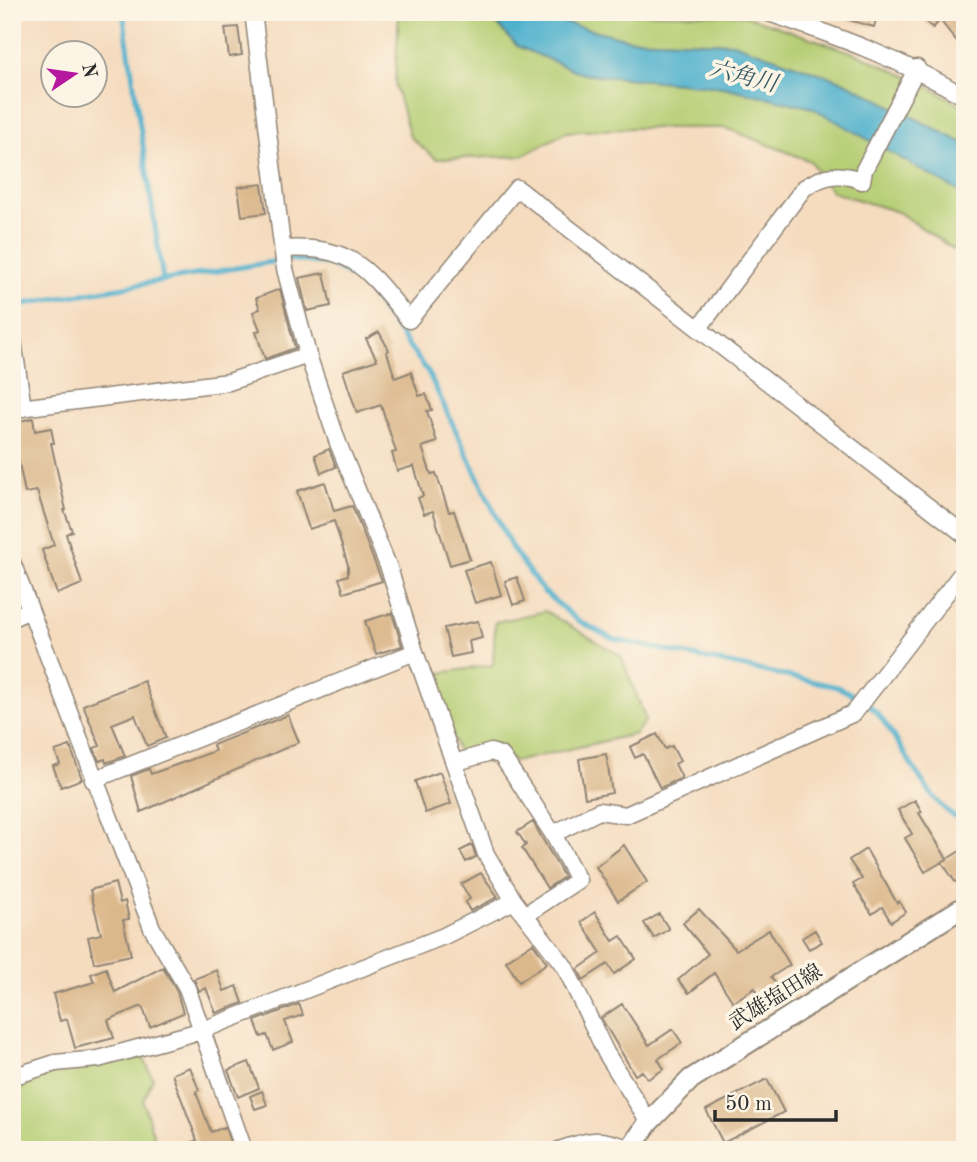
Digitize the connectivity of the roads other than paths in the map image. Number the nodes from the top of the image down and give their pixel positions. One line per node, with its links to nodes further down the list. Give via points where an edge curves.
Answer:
1 (253, 12): 5 (street)
2 (766, 12): 3 (street, via 861,44)
3 (914, 72): 4 (street); 6 (street, via 862,180 845,173 820,178 804,188)
4 (965, 97)
5 (282, 249): 6 (street, via 340,254 368,270 409,320 517,188); 8 (street)
6 (699, 328): 10 (street)
7 (12, 334): 9 (street)
8 (308, 355): 9 (street, via 229,382); 15 (street, via 389,568)
9 (18, 408)
10 (965, 535)
11 (12, 562): 13 (street)
12 (965, 569): 18 (street, via 854,713 626,815 599,811)
13 (30, 610): 14 (street); 17 (street)
14 (12, 618)
15 (415, 652): 16 (street); 17 (street)
16 (454, 763): 18 (street, via 491,752 502,756); 19 (street, via 486,854)
17 (93, 780): 22 (street, via 152,928 187,988)
18 (553, 834): 21 (street, via 578,880)
19 (514, 901): 21 (street); 22 (street, via 444,936)
20 (965, 906): 24 (main road, 武雄塩田線, via 691,1079)
21 (525, 915): 24 (street, via 565,967 606,1053)
22 (200, 1031): 23 (street); 26 (street)
23 (12, 1077)
24 (649, 1122): 25 (main road, 武雄塩田線)
25 (630, 1149): 27 (street, via 604,1139)
26 (244, 1150)
27 (559, 1150)

